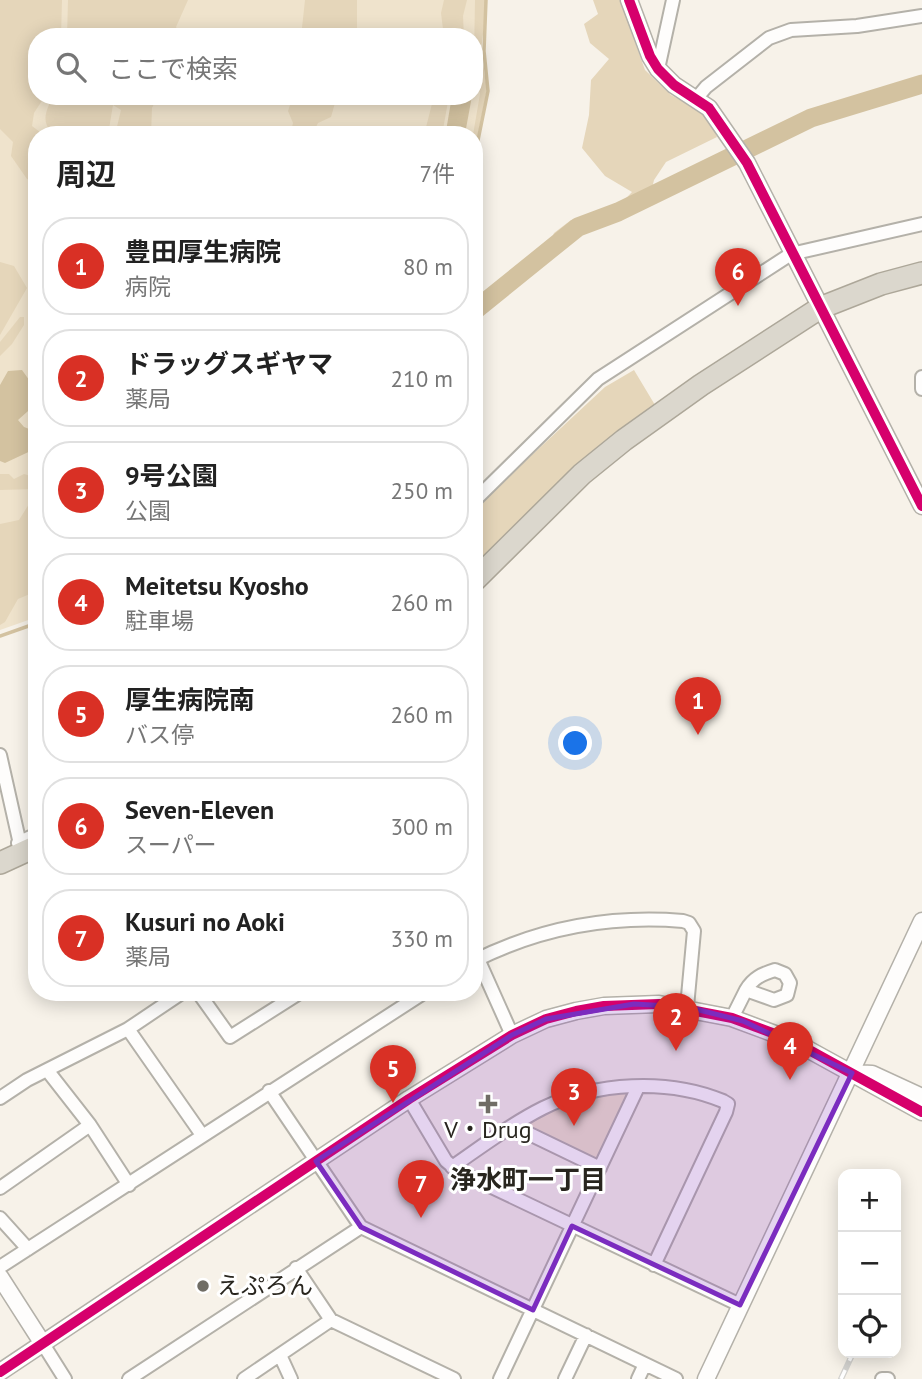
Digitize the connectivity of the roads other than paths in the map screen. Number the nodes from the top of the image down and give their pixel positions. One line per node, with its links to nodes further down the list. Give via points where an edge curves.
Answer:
1 (629, 0): 4 (street)
2 (673, 0): 4 (street)
3 (922, 16): 5 (street, via 791,30 769,38)
4 (658, 69): 5 (street)
5 (696, 99): 7 (street, via 719,121 747,163)
6 (922, 224): 7 (street)
7 (791, 254): 9 (street); 12 (street, via 598,379)
8 (922, 273): 9 (highway)
9 (820, 308): 13 (street); 14 (highway, via 624,440 582,474)
10 (922, 377): 11 (street)
11 (922, 389)
12 (483, 492)
13 (922, 506)
14 (483, 572)
15 (0, 755): 16 (street)
16 (26, 847): 17 (highway)
17 (0, 863)
18 (922, 921): 31 (street)
19 (483, 957): 26 (street, via 523,939 575,925 636,919 683,921 694,931)
20 (483, 975): 29 (street)
21 (746, 990): 27 (street)
22 (170, 1001): 28 (street)
23 (204, 1001): 24 (street, via 227,1037 233,1037)
24 (287, 1001)
25 (409, 1001): 33 (street)
26 (687, 1007): 27 (street); 29 (street, via 604,1006 546,1019)
27 (732, 1018): 31 (street, via 791,1041)
28 (128, 1029): 30 (street); 40 (street)
29 (512, 1035): 36 (street)
30 (47, 1070): 35 (street); 38 (street)
31 (852, 1073): 34 (street, via 872,1074); 37 (street); 54 (street)
32 (638, 1087): 39 (street, via 584,1093); 43 (street); 50 (street, via 685,1090 727,1104)
33 (269, 1091): 40 (street); 41 (street)
34 (922, 1097)
35 (0, 1098)
36 (410, 1099): 41 (street); 42 (street)
37 (922, 1112)
38 (90, 1125): 44 (street); 45 (street)
39 (513, 1126): 42 (street); 43 (street)
40 (202, 1135): 44 (street)
41 (316, 1161): 48 (street); 58 (street)
42 (452, 1167): 47 (street)
43 (600, 1168): 47 (street)
44 (129, 1185): 49 (street)
45 (0, 1188)
46 (0, 1219): 49 (street)
47 (572, 1226): 50 (street); 55 (street)
48 (361, 1227): 52 (street); 55 (street)
49 (28, 1249): 51 (street)
50 (653, 1265): 54 (street)
51 (0, 1267)
52 (296, 1268): 56 (street); 62 (street)
53 (0, 1277): 58 (street)
54 (740, 1306): 72 (street)
55 (533, 1310): 57 (street); 68 (street)
56 (331, 1320): 59 (street); 67 (street)
57 (586, 1335): 60 (street); 69 (street)
58 (43, 1343): 61 (street); 63 (street)
59 (280, 1354): 65 (street); 66 (street)
60 (645, 1364): 70 (street); 71 (street)
61 (0, 1371)
62 (148, 1374): 64 (street)
63 (65, 1379)
64 (129, 1379)
65 (244, 1379)
66 (292, 1379)
67 (454, 1379)
68 (500, 1379)
69 (565, 1379)
70 (638, 1379)
71 (676, 1379)
72 (706, 1379)
73 (882, 1379): 74 (street)
74 (888, 1379)

